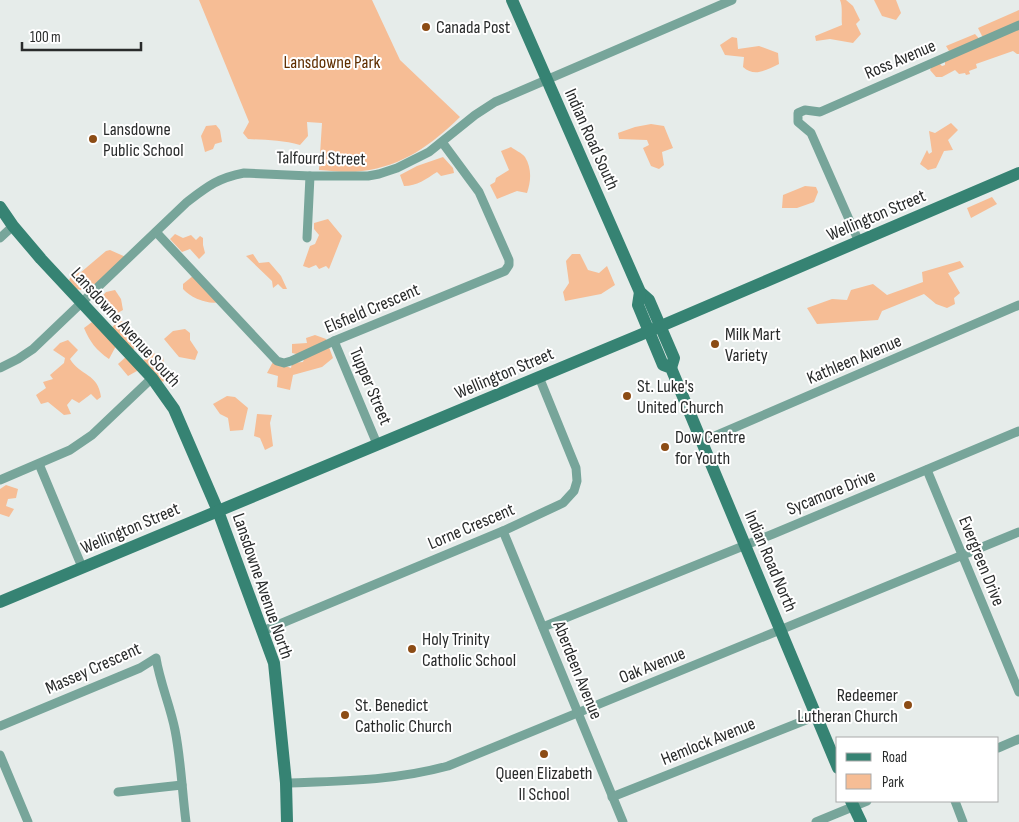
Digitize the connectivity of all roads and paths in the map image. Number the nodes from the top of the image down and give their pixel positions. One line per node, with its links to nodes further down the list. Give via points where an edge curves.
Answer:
1 (512, 0): 4 (main road, Indian Road South)
2 (732, 0): 4 (street, Talfourd Street)
3 (1019, 26): 13 (street, Ross Avenue, via 820,112 801,110 798,113 801,126 810,131)
4 (546, 79): 5 (street, Talfourd Street, via 495,102); 14 (main road, Indian Road South)
5 (442, 142): 7 (street, Talfourd Street, via 429,152 379,174); 19 (street, Elsfield Crescent, via 479,192 509,265 505,271)
6 (1019, 173): 13 (main road, Wellington Street)
7 (310, 176): 10 (street, Talfourd Street, via 244,173 225,177 187,202); 12 (street)
8 (0, 207): 9 (main road, Lansdowne Avenue South)
9 (13, 226): 11 (street); 15 (main road, Lansdowne Avenue South)
10 (156, 232): 15 (street, Talfourd Street); 19 (street, Elsfield Crescent, via 278,361 291,361)
11 (0, 238)
12 (307, 238)
13 (859, 242): 17 (main road, Wellington Street)
14 (640, 292): 17 (main road, Indian Road South, via 649,300); 18 (main road, Indian Road South, via 638,305)
15 (82, 303): 20 (street, Talfourd Street, via 33,349); 23 (main road, Lansdowne Avenue South)
16 (1019, 305): 25 (street, Kathleen Avenue)
17 (661, 326): 18 (main road, Wellington Street); 21 (main road, Indian Road North, via 674,358)
18 (648, 331): 21 (main road, Indian Road North, via 663,365); 22 (main road, Wellington Street)
19 (334, 341): 26 (street, Tupper Street)
20 (0, 368)
21 (670, 368): 25 (main road, Indian Road North)
22 (539, 377): 26 (main road, Wellington Street); 31 (street, Lorne Crescent, via 576,468 577,481 574,491 563,503)
23 (152, 378): 27 (street, via 92,436); 30 (main road, Lansdowne Avenue South, via 174,409)
24 (1019, 431): 28 (street, Sycamore Drive)
25 (702, 442): 33 (main road, Indian Road North)
26 (377, 444): 30 (main road, Wellington Street)
27 (39, 464): 29 (street); 35 (street)
28 (927, 470): 33 (street, Sycamore Drive); 34 (street, Evergreen Drive)
29 (0, 480)
30 (218, 510): 35 (main road, Wellington Street); 39 (main road, Lansdowne Avenue North)
31 (503, 531): 37 (street, Aberdeen Avenue); 39 (street, Lorne Crescent)
32 (1019, 532): 34 (street, Oak Avenue)
33 (744, 545): 37 (street, Sycamore Drive); 38 (main road, Indian Road North)
34 (962, 556): 38 (street, Oak Avenue); 40 (street, Evergreen Drive)
35 (82, 567): 36 (main road, Wellington Street)
36 (0, 602)
37 (543, 627): 41 (street, Aberdeen Avenue)
38 (780, 630): 41 (street, Oak Avenue); 42 (main road, Indian Road North)
39 (263, 631): 48 (main road, Lansdowne Avenue North, via 274,664)
40 (1019, 692)
41 (577, 712): 48 (street, Oak Avenue, via 448,766 416,774 380,779); 51 (street, Aberdeen Avenue)
42 (816, 716): 47 (main road, Indian Road North); 51 (street, Hemlock Avenue)
43 (0, 726): 49 (street, Massey Crescent, via 140,668 156,658 176,732)
44 (1019, 739): 45 (street)
45 (999, 748)
46 (0, 755): 54 (street)
47 (836, 763)
48 (286, 783): 56 (main road, Lansdowne Avenue North)
49 (182, 785): 50 (street); 55 (street, Massey Crescent)
50 (118, 792)
51 (612, 797): 57 (street, Aberdeen Avenue)
52 (955, 802): 60 (street)
53 (852, 804): 58 (street); 59 (main road)
54 (28, 822)
55 (186, 822)
56 (287, 822)
57 (623, 822)
58 (816, 822)
59 (861, 822)
60 (963, 822)

